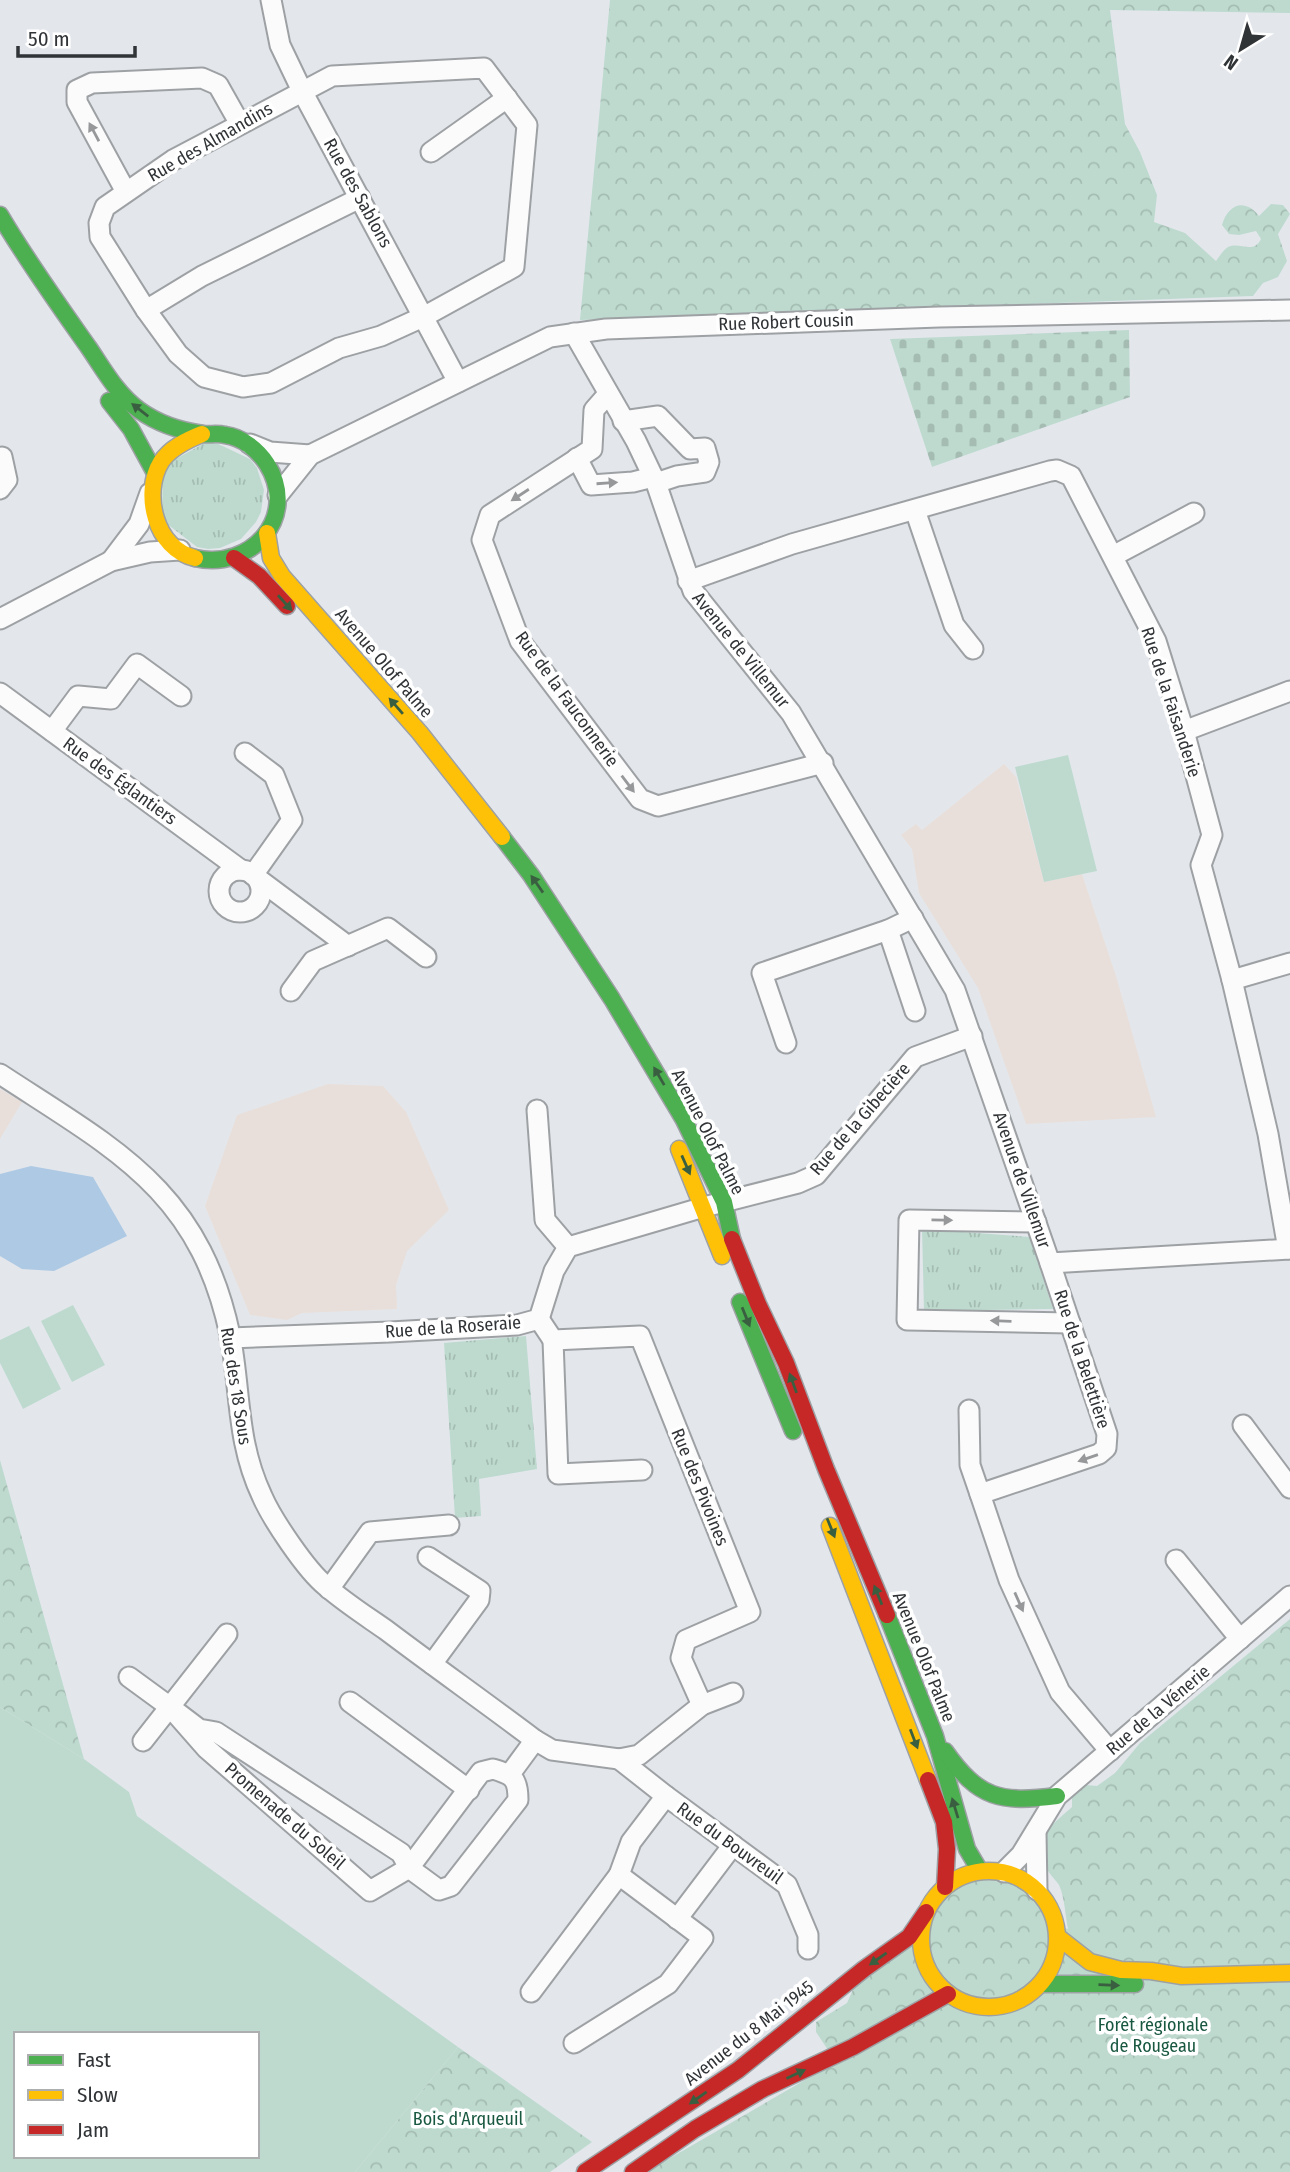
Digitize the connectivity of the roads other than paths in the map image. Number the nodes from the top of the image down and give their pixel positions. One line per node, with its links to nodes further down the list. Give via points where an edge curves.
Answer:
1 (271, 0): 2 (street, Rue des Sablons, via 279,45)
2 (302, 90): 3 (street, Rue des Almandins, via 331,76 484,68); 4 (street, Rue des Almandins); 7 (street, Rue des Sablons)
3 (507, 98): 5 (street); 11 (street, Rue des Almandins, via 527,125 514,267)
4 (240, 124): 6 (street, Rue des Almandins); 6 (street, one-way to 4, via 78,102 77,90 92,83 202,78 218,85)
5 (431, 152)
6 (126, 192): 9 (street, Rue des Almandins, via 105,207 100,237)
7 (360, 198): 9 (street, via 202,276); 11 (street, Rue des Sablons)
8 (0, 215): 17 (main road, one-way to 8, via 152,420 125,398)
9 (146, 310): 11 (street, Rue des Almandins, via 178,354 204,377 243,387 271,383 339,348)
10 (1290, 310): 12 (street, Rue Robert Cousin, via 939,317 606,328)
11 (425, 316): 14 (street, Rue des Sablons)
12 (575, 333): 14 (street, Rue Robert Cousin, via 550,337); 15 (street, Avenue de Villemur)
13 (80, 363): 22 (main road, via 131,429)
14 (458, 382): 19 (street, Rue Robert Cousin)
15 (608, 394): 16 (street, Avenue de Villemur); 21 (street, via 594,410 592,449)
16 (623, 421): 23 (street, Avenue de Villemur); 23 (street, via 658,416 690,449 705,448 709,462 705,472)
17 (202, 434): 18 (main road, via 225,434); 22 (main road, via 165,456)
18 (246, 442): 19 (street, via 270,452); 26 (main road, via 263,456)
19 (310, 455): 26 (street, Rue Robert Cousin)
20 (2, 457): 24 (street, via 7,480)
21 (578, 458): 23 (street, one-way to 23, via 591,485); 43 (street, Rue de la Fauconnerie, one-way to 43, via 490,515 482,540 520,641 640,799 658,806)
22 (155, 473): 25 (main road)
23 (655, 480): 34 (street, Avenue de Villemur)
24 (0, 489)
25 (150, 492): 30 (main road, via 159,530); 33 (street, via 139,524)
26 (278, 495): 29 (main road, via 276,515)
27 (915, 510): 31 (street, Rue de la Faisanderie, via 1050,471 1066,471); 34 (street, Rue de la Faisanderie, via 792,544); 36 (street, via 954,625)
28 (1194, 513): 31 (street)
29 (267, 533): 32 (main road, via 253,548); 57 (main road, Avenue Olof Palme, one-way to 29, via 658,1074 546,896 420,733 282,576 271,558)
30 (180, 550): 32 (main road, via 213,561); 33 (street)
31 (1113, 556): 41 (street, Rue de la Faisanderie, via 1156,641)
32 (234, 558): 58 (main road, Avenue Olof Palme, one-way to 58, via 259,576 296,615 425,763 550,929 668,1125)
33 (111, 561): 35 (street)
34 (688, 581): 43 (street, Avenue de Villemur, via 791,713)
35 (0, 619)
36 (973, 649)
37 (1290, 691): 41 (street)
38 (0, 693): 40 (street, Rue des Églantiers)
39 (181, 696): 40 (street, via 137,664 111,699 78,696)
40 (52, 731): 44 (street, Rue des Églantiers)
41 (1184, 731): 50 (street, Rue de la Faisanderie, via 1212,835 1201,864)
42 (245, 753): 44 (street, via 274,775 292,820)
43 (823, 763): 45 (street, Avenue de Villemur)
44 (250, 874): 47 (street, Rue des Églantiers)
45 (912, 918): 46 (street); 53 (street, Avenue de Villemur, via 955,990)
46 (888, 930): 52 (street); 54 (street, via 762,973)
47 (348, 946): 48 (street, via 388,928); 51 (street, via 313,961)
48 (426, 957)
49 (1290, 963): 50 (street)
50 (1232, 981): 61 (street, Rue de la Faisanderie)
51 (291, 991)
52 (915, 1011)
53 (972, 1036): 57 (street, Rue de la Gibecière, via 915,1057 816,1175); 59 (street, Avenue de Villemur)
54 (786, 1043)
55 (0, 1074): 65 (street, Rue des 18 Sous, via 121,1154 167,1198 203,1255)
56 (537, 1110): 60 (street, via 545,1220)
57 (724, 1202): 58 (street, Rue de la Gibecière); 87 (main road, Avenue Olof Palme, one-way to 57, via 786,1363 758,1304)
58 (704, 1207): 60 (street); 69 (main road, Avenue Olof Palme, one-way to 69)
59 (1035, 1222): 62 (street, Avenue de Villemur); 64 (street, one-way to 59, via 907,1320 909,1220)
60 (568, 1247): 63 (street, Rue de la Roseraie, via 554,1271)
61 (1289, 1249): 62 (street, Avenue de Villemur)
62 (1050, 1263): 64 (street, Rue de la Belettière)
63 (538, 1319): 65 (street, Rue de la Roseraie, via 517,1325); 66 (street)
64 (1070, 1323): 72 (street, Rue de la Belettière, one-way to 72, via 1107,1434 1106,1448)
65 (230, 1338): 77 (street, Rue des 18 Sous, via 243,1444 262,1496 291,1544)
66 (553, 1340): 70 (street, via 558,1474); 85 (street, Rue des Pivoines, via 640,1336 750,1612 686,1640 681,1658)
67 (969, 1409): 72 (street, via 970,1465)
68 (1243, 1425): 71 (street)
69 (799, 1447)
70 (642, 1470)
71 (1290, 1488)
72 (980, 1494): 90 (street, one-way to 90, via 1009,1580 1060,1692)
73 (824, 1510): 102 (main road, one-way to 102, via 944,1822)
74 (449, 1525): 77 (street, via 370,1532)
75 (428, 1557): 81 (street, via 480,1591 479,1600)
76 (1176, 1560): 80 (street)
77 (329, 1589): 81 (street, Rue des 18 Sous)
78 (1290, 1597): 80 (street, Rue de la Vénerie)
79 (227, 1633): 86 (street)
80 (1240, 1639): 90 (street, Rue de la Vénerie)
81 (432, 1664): 88 (street, Rue des 18 Sous)
82 (129, 1677): 86 (street, Promenade du Soleil)
83 (733, 1693): 85 (street)
84 (351, 1702): 93 (street)
85 (702, 1705): 91 (street, via 639,1755)
86 (170, 1707): 89 (street); 98 (street, Promenade du Soleil, via 401,1853); 98 (street, Promenade du Soleil, via 206,1748 370,1891)
87 (935, 1736): 94 (main road, via 960,1774 975,1787 1007,1799); 99 (main road, Avenue Olof Palme, one-way to 87, via 967,1849)
88 (535, 1740): 91 (street, Rue des 18 Sous, via 552,1750); 92 (street)
89 (143, 1741)
90 (1110, 1751): 94 (street, Rue de la Vénerie)
91 (619, 1759): 95 (street, Rue du Bouvreuil)
92 (510, 1774): 93 (street, Promenade du Soleil, via 493,1769 481,1772); 98 (street, Promenade du Soleil, via 518,1786 518,1800 452,1886 439,1890)
93 (469, 1790): 98 (street, Promenade du Soleil)
94 (1057, 1796): 96 (street, Rue de la Vénerie)
95 (666, 1797): 97 (street, Rue du Bouvreuil); 101 (street, via 631,1842)
96 (1036, 1832): 100 (street, Rue de la Vénerie); 103 (street)
97 (733, 1845): 105 (street); 107 (street, Rue du Bouvreuil, via 787,1885 808,1934)
98 (409, 1868)
99 (980, 1871): 100 (main road); 102 (main road)
100 (1004, 1872): 103 (main road)
101 (619, 1875): 105 (street); 111 (street)
102 (945, 1887): 104 (main road)
103 (1037, 1889): 106 (main road, via 1055,1919)
104 (926, 1912): 112 (main road, via 923,1957 933,1979); 114 (main road, Avenue du 8 Mai 1945, one-way to 114, via 909,1937 738,2070)
105 (677, 1919): 113 (street, via 702,1938 668,1984)
106 (1058, 1937): 109 (main road, via 1090,1962); 110 (main road, via 1056,1956)
107 (808, 1949)
108 (1290, 1973): 109 (main road)
109 (1182, 1976): 110 (main road, one-way to 109, via 1115,1986)
110 (1041, 1984): 112 (main road, via 1005,2006 982,2008)
111 (531, 1992)
112 (948, 1994): 115 (main road, one-way to 112, via 763,2089 853,2047)
113 (574, 2043)
114 (585, 2172)
115 (633, 2172)

